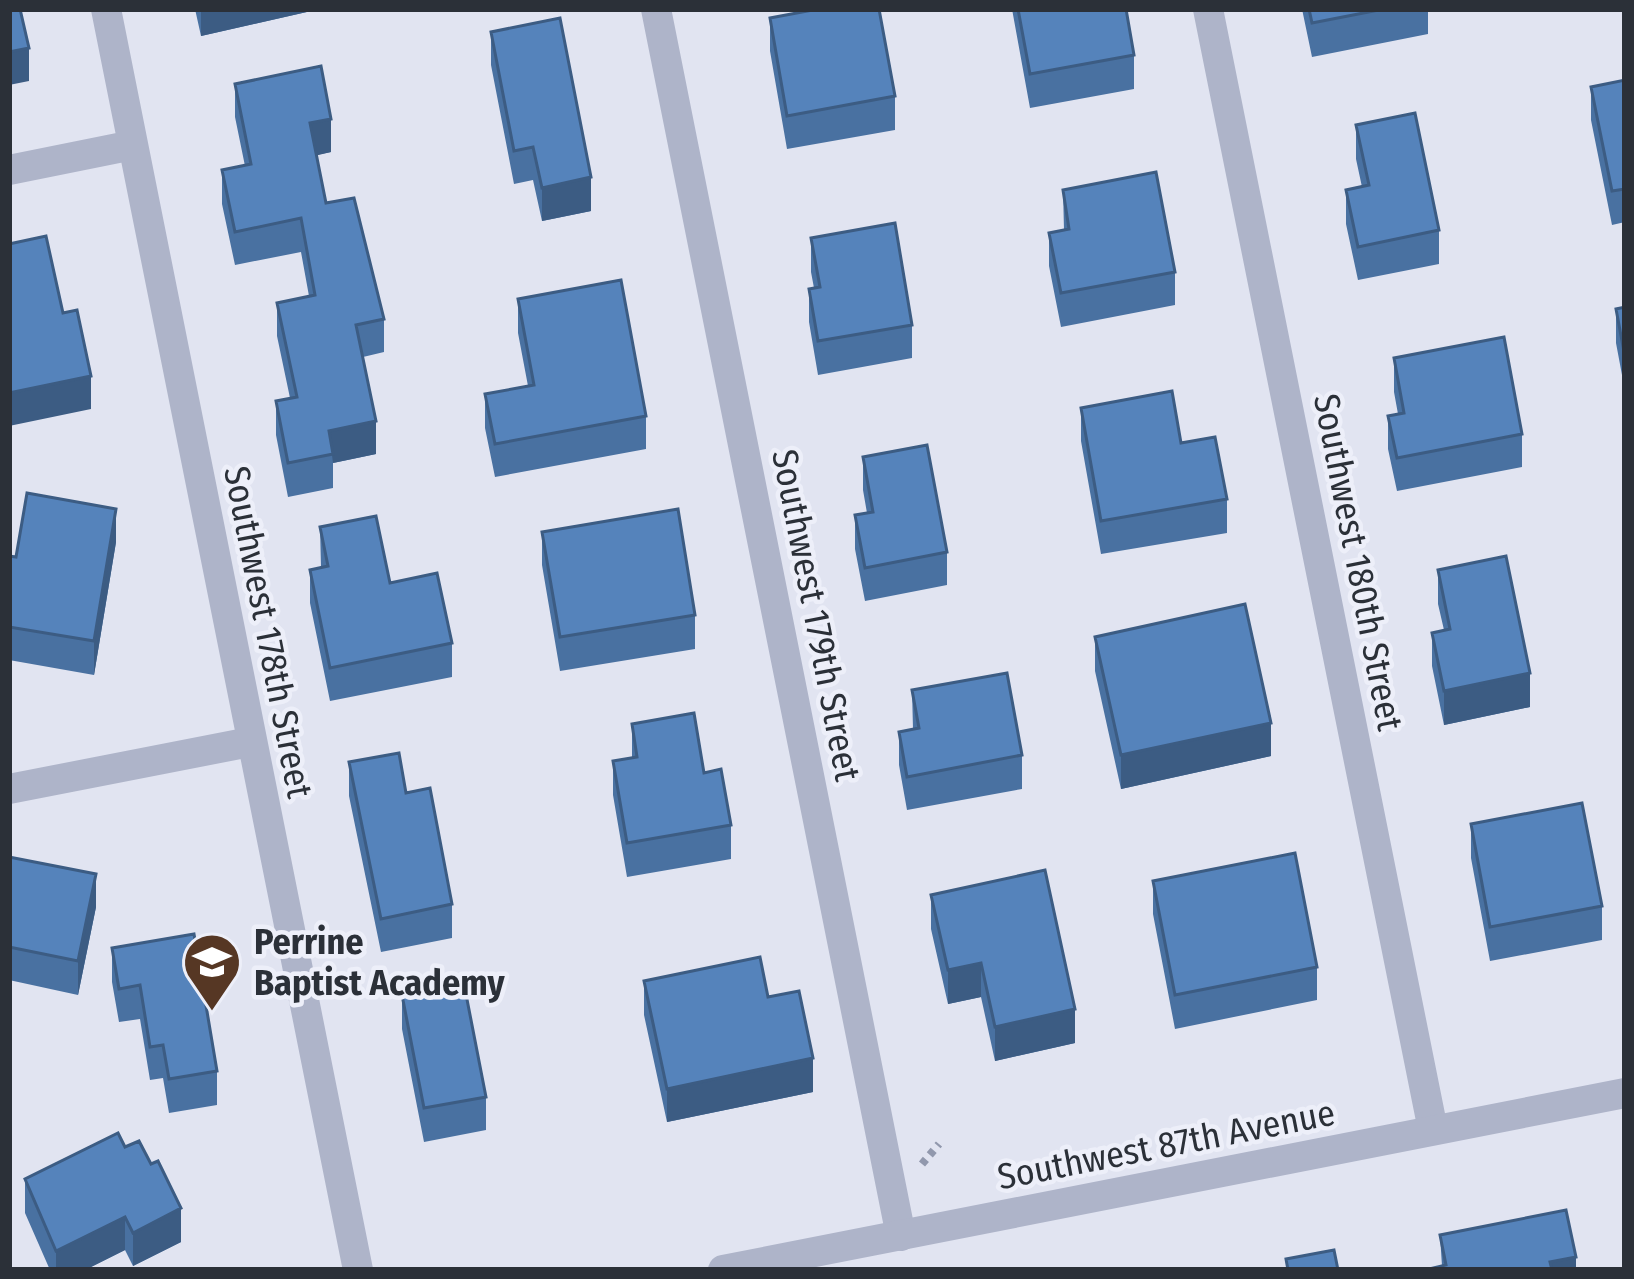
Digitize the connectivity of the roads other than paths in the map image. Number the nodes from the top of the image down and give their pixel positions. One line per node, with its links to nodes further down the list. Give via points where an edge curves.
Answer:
1 (106, 9): 4 (street, Southwest 178th Street)
2 (656, 9): 10 (street, Southwest 179th Street)
3 (1208, 9): 9 (street, Southwest 180th Street)
4 (133, 145): 5 (street); 6 (street, Southwest 178th Street)
5 (9, 170)
6 (250, 742): 7 (street); 11 (street, Southwest 178th Street)
7 (9, 789)
8 (1625, 1093): 9 (street, Southwest 87th Avenue)
9 (1433, 1130): 10 (street, Southwest 87th Avenue)
10 (901, 1236): 12 (street, Southwest 87th Avenue)
11 (358, 1270)
12 (723, 1270)

